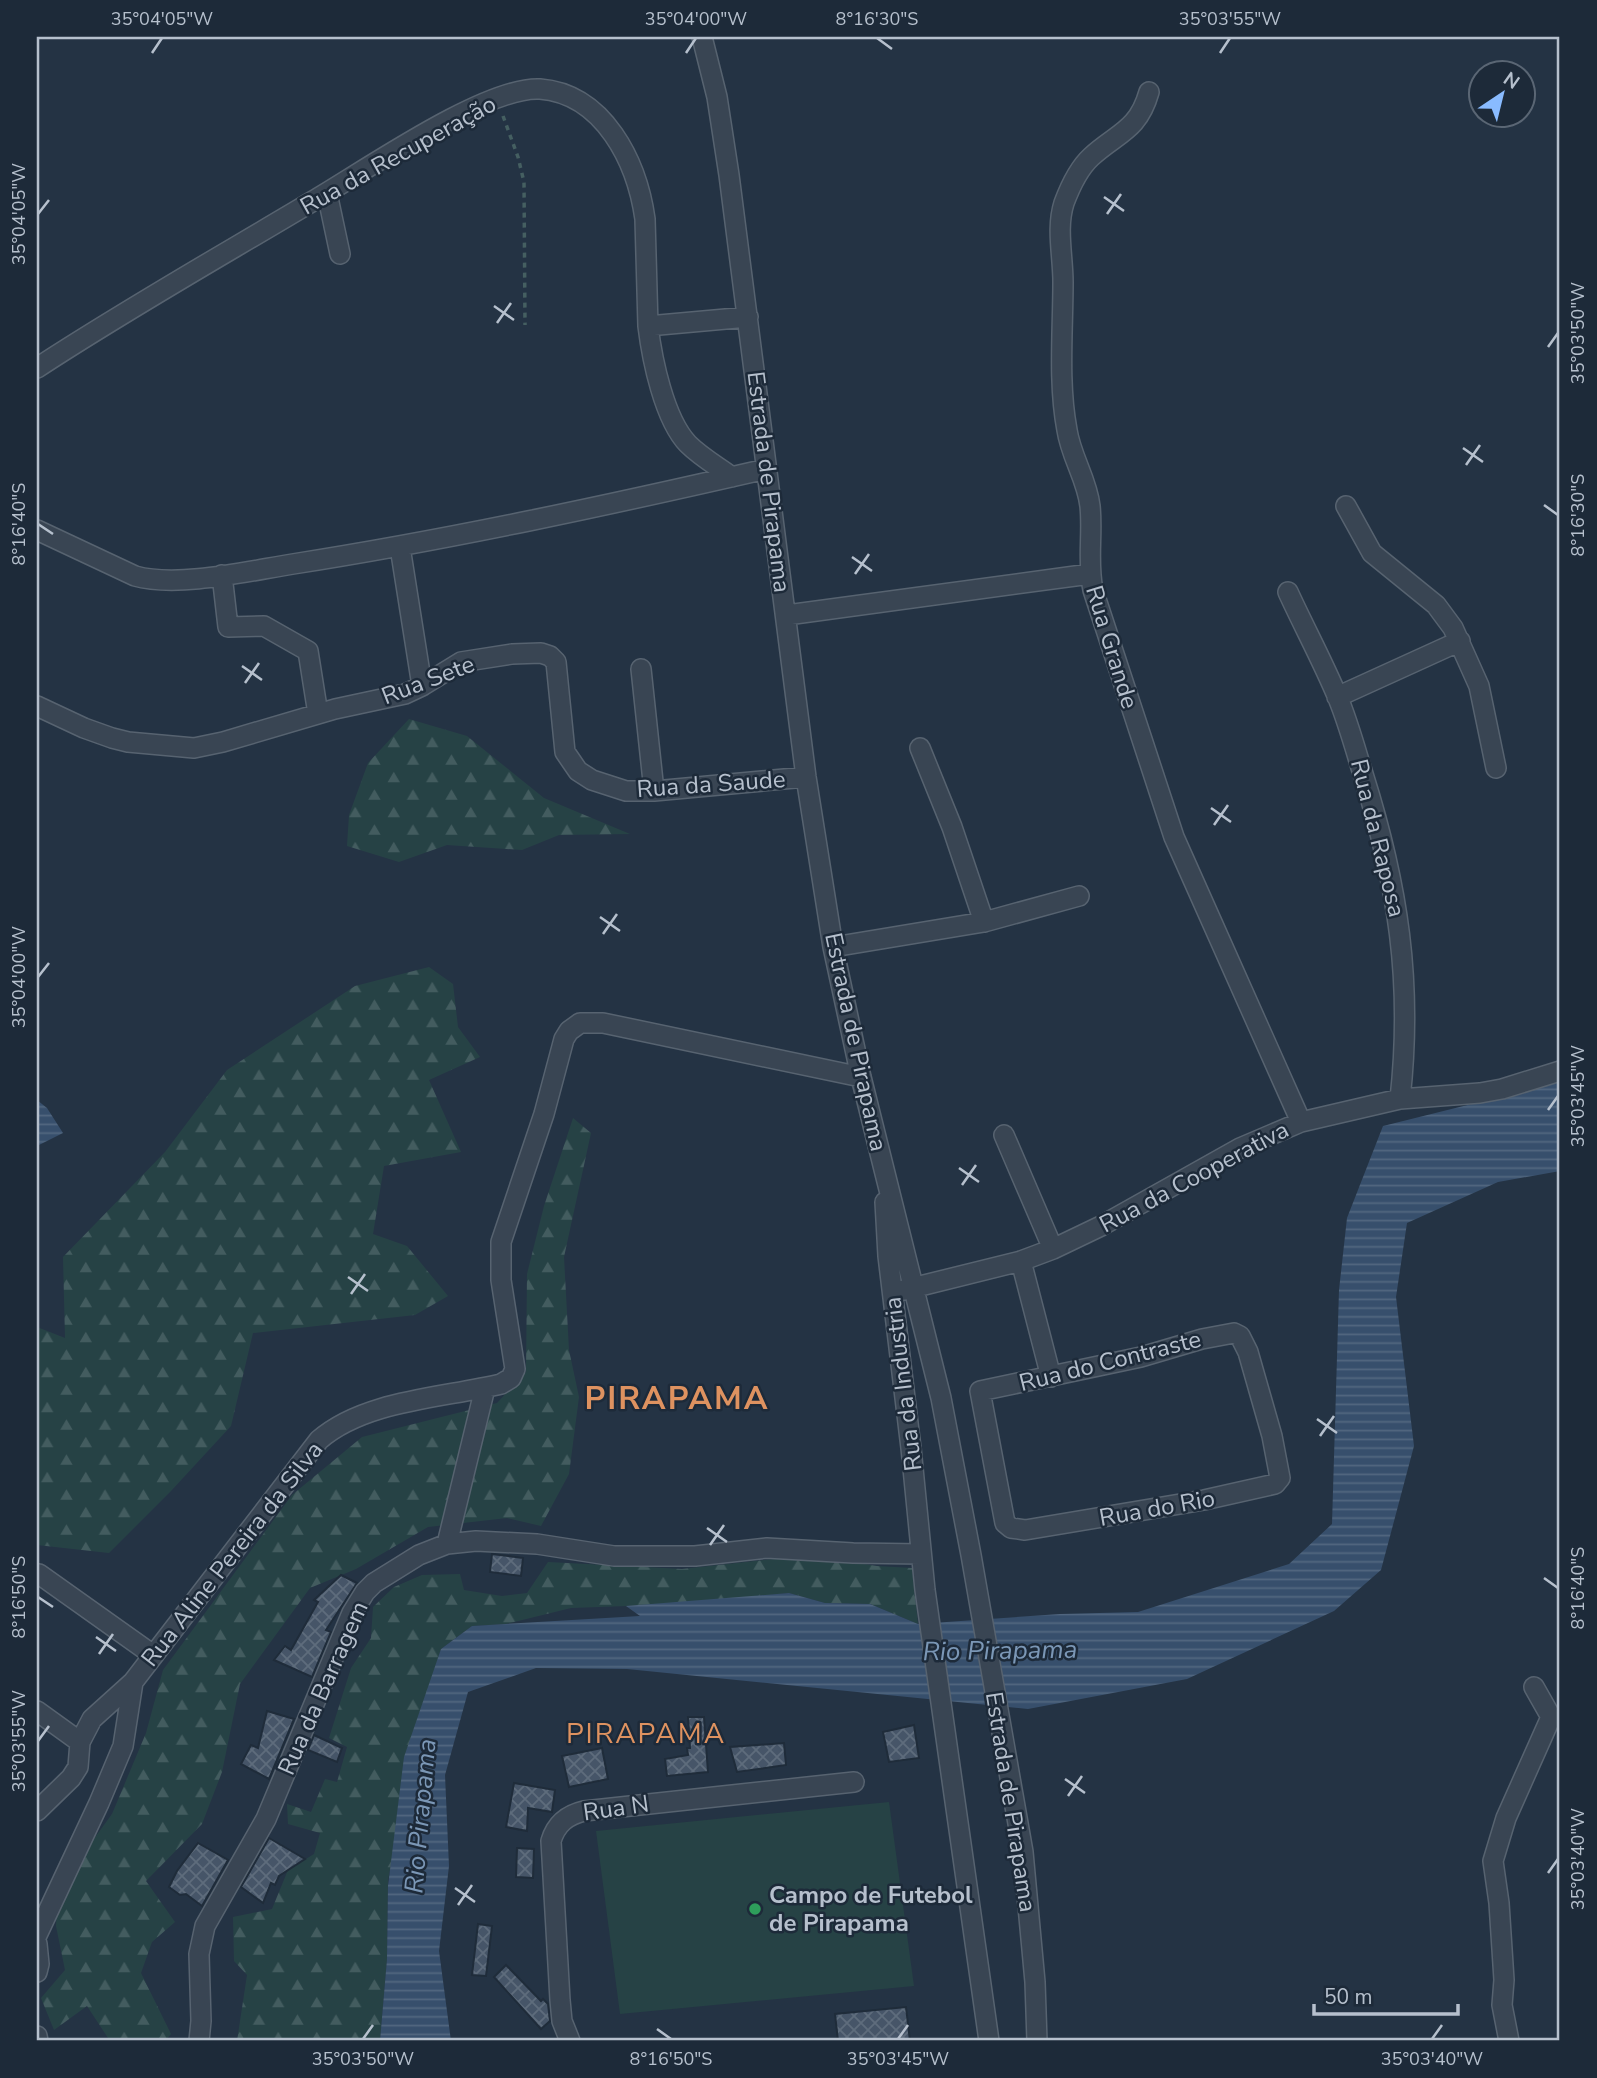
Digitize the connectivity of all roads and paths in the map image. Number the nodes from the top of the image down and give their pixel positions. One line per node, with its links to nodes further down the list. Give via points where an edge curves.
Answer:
1 (702, 37): 6 (street, Estrada de Pirapama, via 717,97)
2 (1149, 92): 15 (street, Rua Grande, via 1136,122 1083,167 1061,218 1065,416 1090,505)
3 (496, 98): 4 (street, Rua da Recuperação); 7 (path, via 524,182); 8 (street, Rua da Recuperação, via 537,89 556,92 587,108 612,131 643,204)
4 (327, 193): 5 (street); 9 (street, Rua da Recuperação)
5 (340, 254)
6 (748, 317): 8 (street); 10 (street, Estrada de Pirapama)
7 (525, 325)
8 (648, 326): 11 (street, Rua da Recuperação, via 655,363 678,430 697,452)
9 (37, 368)
10 (766, 469): 11 (street); 18 (street, Estrada de Pirapama)
11 (732, 477): 14 (street)
12 (1346, 506): 19 (street, via 1372,553 1441,610)
13 (37, 530): 16 (street, via 147,579)
14 (400, 547): 16 (street); 21 (street)
15 (1090, 573): 18 (street); 36 (street, Rua Grande, via 1170,829)
16 (222, 575): 24 (street, via 228,627 264,626 308,652)
17 (1288, 592): 22 (street, Rua da Raposa)
18 (787, 615): 28 (street, Estrada de Pirapama)
19 (1460, 641): 22 (street); 26 (street, via 1479,686)
20 (641, 669): 29 (street)
21 (422, 686): 24 (street, Rua Sete); 27 (street, Rua Sete, via 461,662 527,653 550,656 558,674 565,751)
22 (1337, 696): 35 (street, Rua da Raposa, via 1373,806 1399,915 1406,999)
23 (37, 706): 24 (street, Rua Sete, via 112,738 194,748)
24 (318, 714)
25 (920, 748): 31 (street)
26 (1496, 768)
27 (578, 771): 29 (street, Rua da Saude, via 607,786)
28 (806, 777): 29 (street, Rua da Saude); 32 (street, Estrada de Pirapama)
29 (654, 791)
30 (1079, 896): 31 (street)
31 (984, 922): 32 (street)
32 (833, 947): 34 (street, Estrada de Pirapama)
33 (1560, 1071): 35 (street, Rua da Cooperativa, via 1480,1093)
34 (861, 1077): 38 (street, Estrada de Pirapama); 44 (street, Rua Aline Pereira da Silva, via 603,1023 580,1023 569,1031 501,1242 501,1280 515,1368 506,1382)
35 (1400, 1099): 36 (street, Rua da Cooperativa)
36 (1301, 1122): 39 (street, Rua da Cooperativa, via 1240,1148)
37 (1004, 1135): 39 (street)
38 (886, 1178): 41 (street, Estrada de Pirapama); 42 (street, Rua da Industria, via 886,1238)
39 (1053, 1250): 40 (street, Rua da Cooperativa)
40 (1021, 1261): 41 (street, Rua da Cooperativa); 43 (street)
41 (915, 1288): 42 (street, Rua da Cooperativa); 65 (street, Estrada de Pirapama, via 941,1398 1023,1852)
42 (893, 1293): 48 (street, Rua da Industria)
43 (1051, 1377): 45 (street, Rua do Contraste); 46 (street, Rua do Contraste, via 1234,1333 1248,1352 1272,1436 1280,1478)
44 (485, 1388): 47 (street); 50 (street, Rua Aline Pereira da Silva, via 386,1408 329,1430)
45 (980, 1391): 46 (street, Rua do Rio, via 1000,1507 1005,1523 1018,1531)
46 (1275, 1484)
47 (447, 1544): 48 (street, Rua da Barragem, via 507,1541 636,1556 695,1556 767,1548); 62 (street, Rua da Barragem, via 374,1583 352,1613 266,1819 205,1926 200,1954)
48 (922, 1554): 64 (street, Rua da Industria)
49 (39, 1574): 50 (street)
50 (153, 1655): 51 (street, Rua Aline Pereira da Silva)
51 (133, 1682): 54 (street, via 97,1712); 57 (street, via 123,1746)
52 (1534, 1687): 66 (street, via 1551,1717 1506,1818 1493,1861 1502,1942 1502,2005)
53 (37, 1711): 54 (street)
54 (80, 1742): 56 (street, via 78,1767)
55 (854, 1782): 63 (street, Rua N, via 584,1811 561,1822 551,1841 560,2000)
56 (37, 1811)
57 (37, 1935)
58 (37, 1944): 59 (street)
59 (37, 1972)
60 (37, 2036): 61 (street)
61 (38, 2041)
62 (199, 2041)
63 (570, 2041)
64 (989, 2041)
65 (1037, 2041)
66 (1509, 2041)

